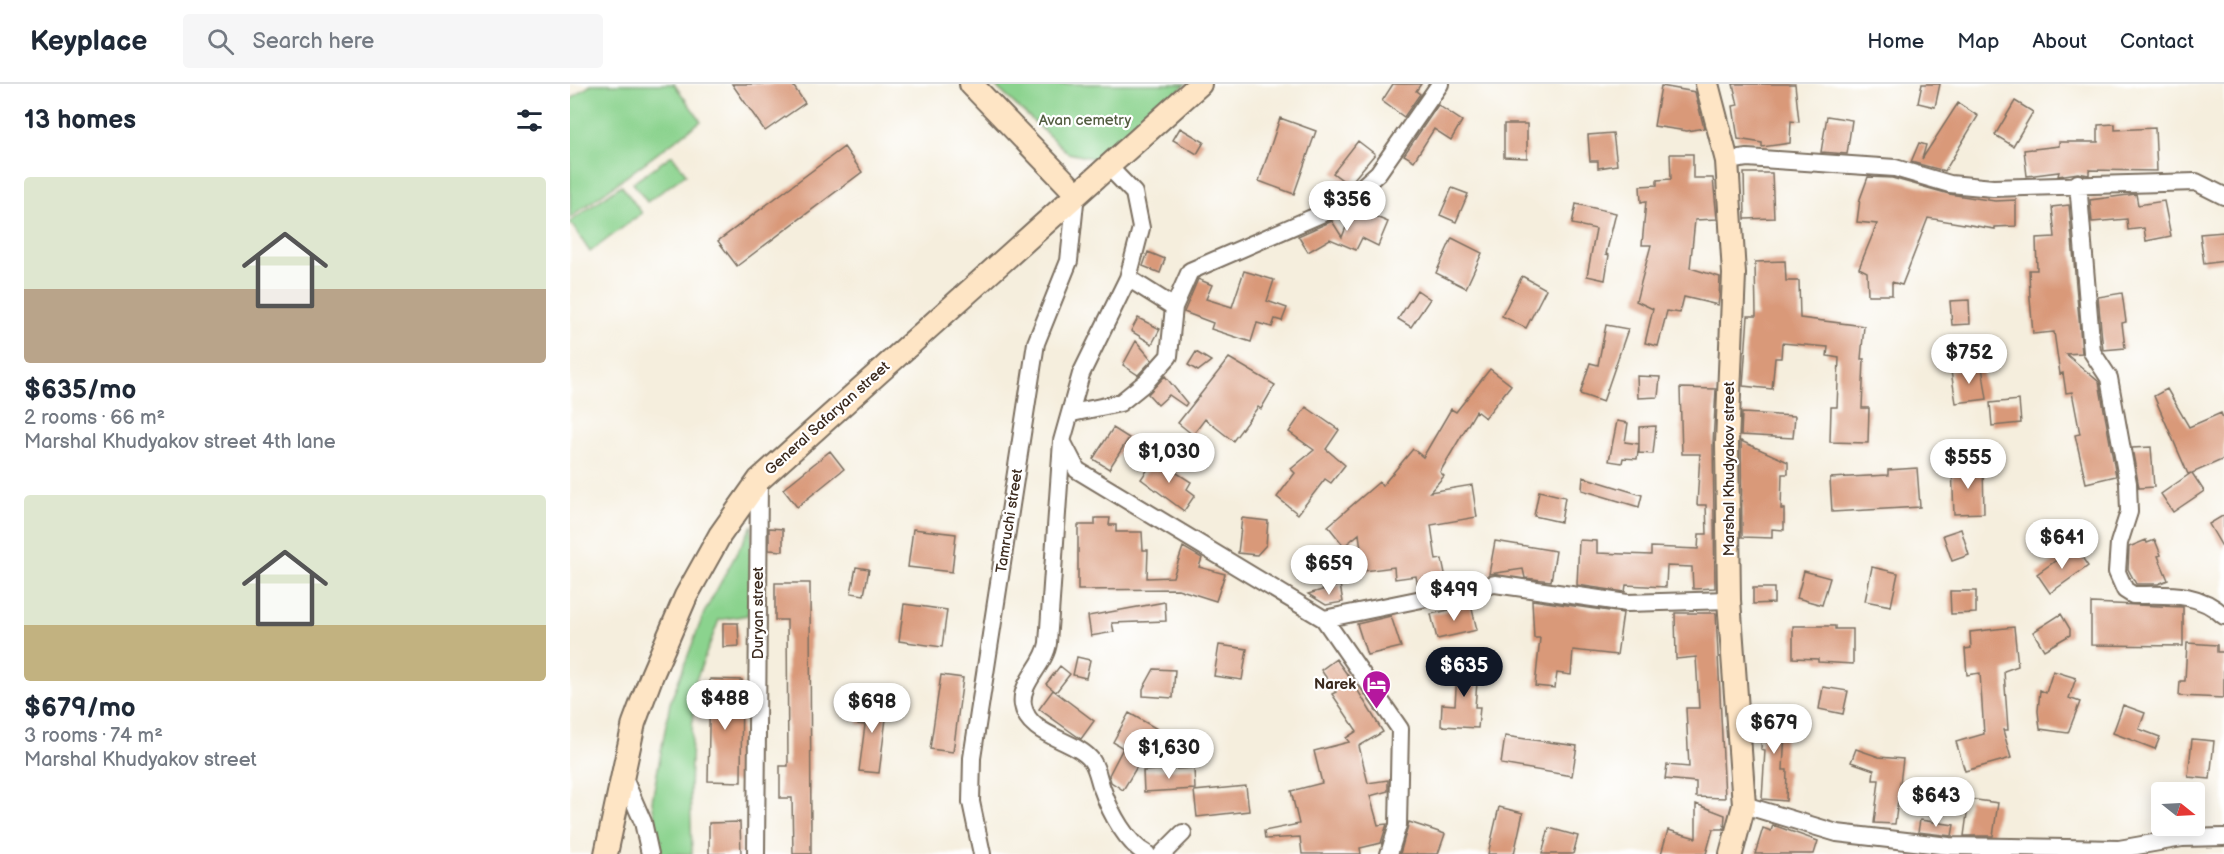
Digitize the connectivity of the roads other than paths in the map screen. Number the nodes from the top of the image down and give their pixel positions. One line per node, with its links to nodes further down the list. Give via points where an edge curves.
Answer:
1 (971, 84): 8 (street)
2 (1200, 84): 6 (street, General Safaryan street)
3 (1440, 84): 11 (street, via 1378,173 1342,205 1190,271)
4 (1707, 84): 5 (street, Marshal Khudyakov street)
5 (1727, 161): 7 (street, via 1748,158 1894,168 1950,184 1994,188); 15 (street, Marshal Khudyakov street, via 1735,309 1727,443)
6 (1107, 165): 8 (street, General Safaryan street); 10 (street, via 1134,193 1141,228)
7 (2078, 183): 9 (street, via 2196,182); 16 (street, via 2092,352 2109,378 2128,483 2129,512 2119,543 2117,572 2125,590 2133,595 2194,597 2211,604)
8 (1076, 193): 14 (street, General Safaryan street); 25 (street, Tamruchi street, via 1069,261 1036,343 972,758 971,802)
9 (2224, 196)
10 (1128, 278): 11 (street); 12 (street, via 1081,374)
11 (1174, 307): 12 (street, via 1169,356 1146,382 1120,403)
12 (1072, 413): 13 (street)
13 (1062, 441): 17 (street, via 1077,470); 26 (street, via 1047,655 1027,685 1023,707 1029,719 1042,730 1091,760 1120,825)
14 (759, 480): 18 (street, General Safaryan street, via 720,535 686,596 634,723); 24 (street, Duryan street)
15 (1729, 600): 17 (street, via 1627,603 1495,584); 19 (street, Marshal Khudyakov street)
16 (2224, 616)
17 (1324, 619): 28 (street, via 1400,729 1398,825)
18 (623, 776): 22 (street, General Safaryan street); 23 (street, via 643,822)
19 (1744, 805): 21 (street, via 1837,833 1949,846 2119,849 2182,838); 29 (street, Marshal Khudyakov street)
20 (1183, 832): 27 (street)
21 (2224, 837)
22 (606, 854)
23 (650, 854)
24 (756, 854)
25 (982, 854)
26 (1147, 854)
27 (1162, 854)
28 (1389, 854)
29 (1731, 854)

